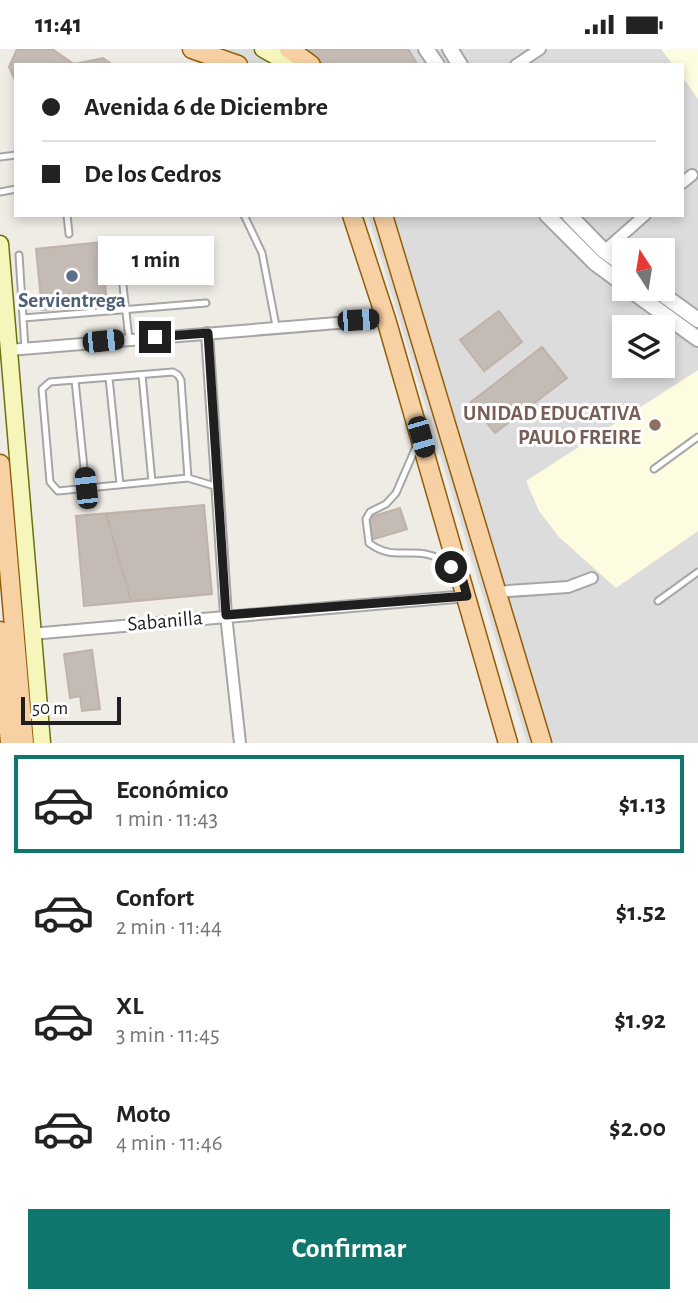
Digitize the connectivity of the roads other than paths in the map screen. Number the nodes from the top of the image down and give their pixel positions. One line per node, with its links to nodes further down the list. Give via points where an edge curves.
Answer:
1 (192, 49): 5 (main road)
2 (263, 49): 6 (main road)
3 (289, 49): 7 (main road)
4 (540, 49): 8 (street)
5 (232, 63)
6 (288, 63)
7 (308, 63)
8 (519, 63)
9 (692, 175): 10 (street)
10 (684, 181)
11 (67, 217): 18 (lane)
12 (245, 217): 32 (lane, via 262,253)
13 (353, 217): 30 (main road)
14 (384, 217): 52 (main road)
15 (549, 217): 24 (street)
16 (571, 217): 21 (street)
17 (643, 217): 21 (street)
18 (69, 234)
19 (0, 244): 36 (main road)
20 (119, 250): 28 (lane)
21 (604, 251): 23 (street)
22 (19, 255): 29 (lane)
23 (612, 257)
24 (612, 275)
25 (646, 301): 35 (street)
26 (672, 301): 31 (street)
27 (206, 303): 28 (lane)
28 (126, 310): 29 (lane); 34 (lane)
29 (23, 318): 36 (lane)
30 (386, 319): 32 (street); 40 (main road)
31 (698, 320)
32 (276, 326): 33 (street)
33 (208, 333): 34 (street); 47 (street)
34 (128, 339): 36 (street)
35 (698, 339)
36 (17, 350): 57 (main road)
37 (142, 375): 38 (lane); 44 (lane, via 173,372 181,380); 45 (lane)
38 (109, 378): 39 (lane); 46 (lane)
39 (75, 380): 48 (lane); 48 (lane, via 50,382 42,389 50,482 58,491)
40 (421, 437): 49 (main road); 49 (lane, via 396,493 366,519 369,543 380,552 427,552)
41 (698, 437): 43 (lane)
42 (0, 464): 59 (main road)
43 (654, 469)
44 (188, 478): 45 (lane); 47 (lane)
45 (152, 482): 46 (lane)
46 (120, 485): 48 (lane)
47 (218, 487): 55 (street)
48 (86, 488)
49 (460, 570): 53 (main road)
50 (698, 572): 54 (lane)
51 (592, 578): 52 (street, via 568,587)
52 (495, 592): 63 (main road)
53 (467, 596): 55 (street, Sabanilla); 62 (main road)
54 (658, 601)
55 (226, 615): 57 (street, Sabanilla); 61 (street)
56 (0, 631): 58 (main road)
57 (31, 634): 60 (main road)
58 (10, 743)
59 (24, 743)
60 (42, 743)
61 (240, 743)
62 (508, 743)
63 (542, 743)

